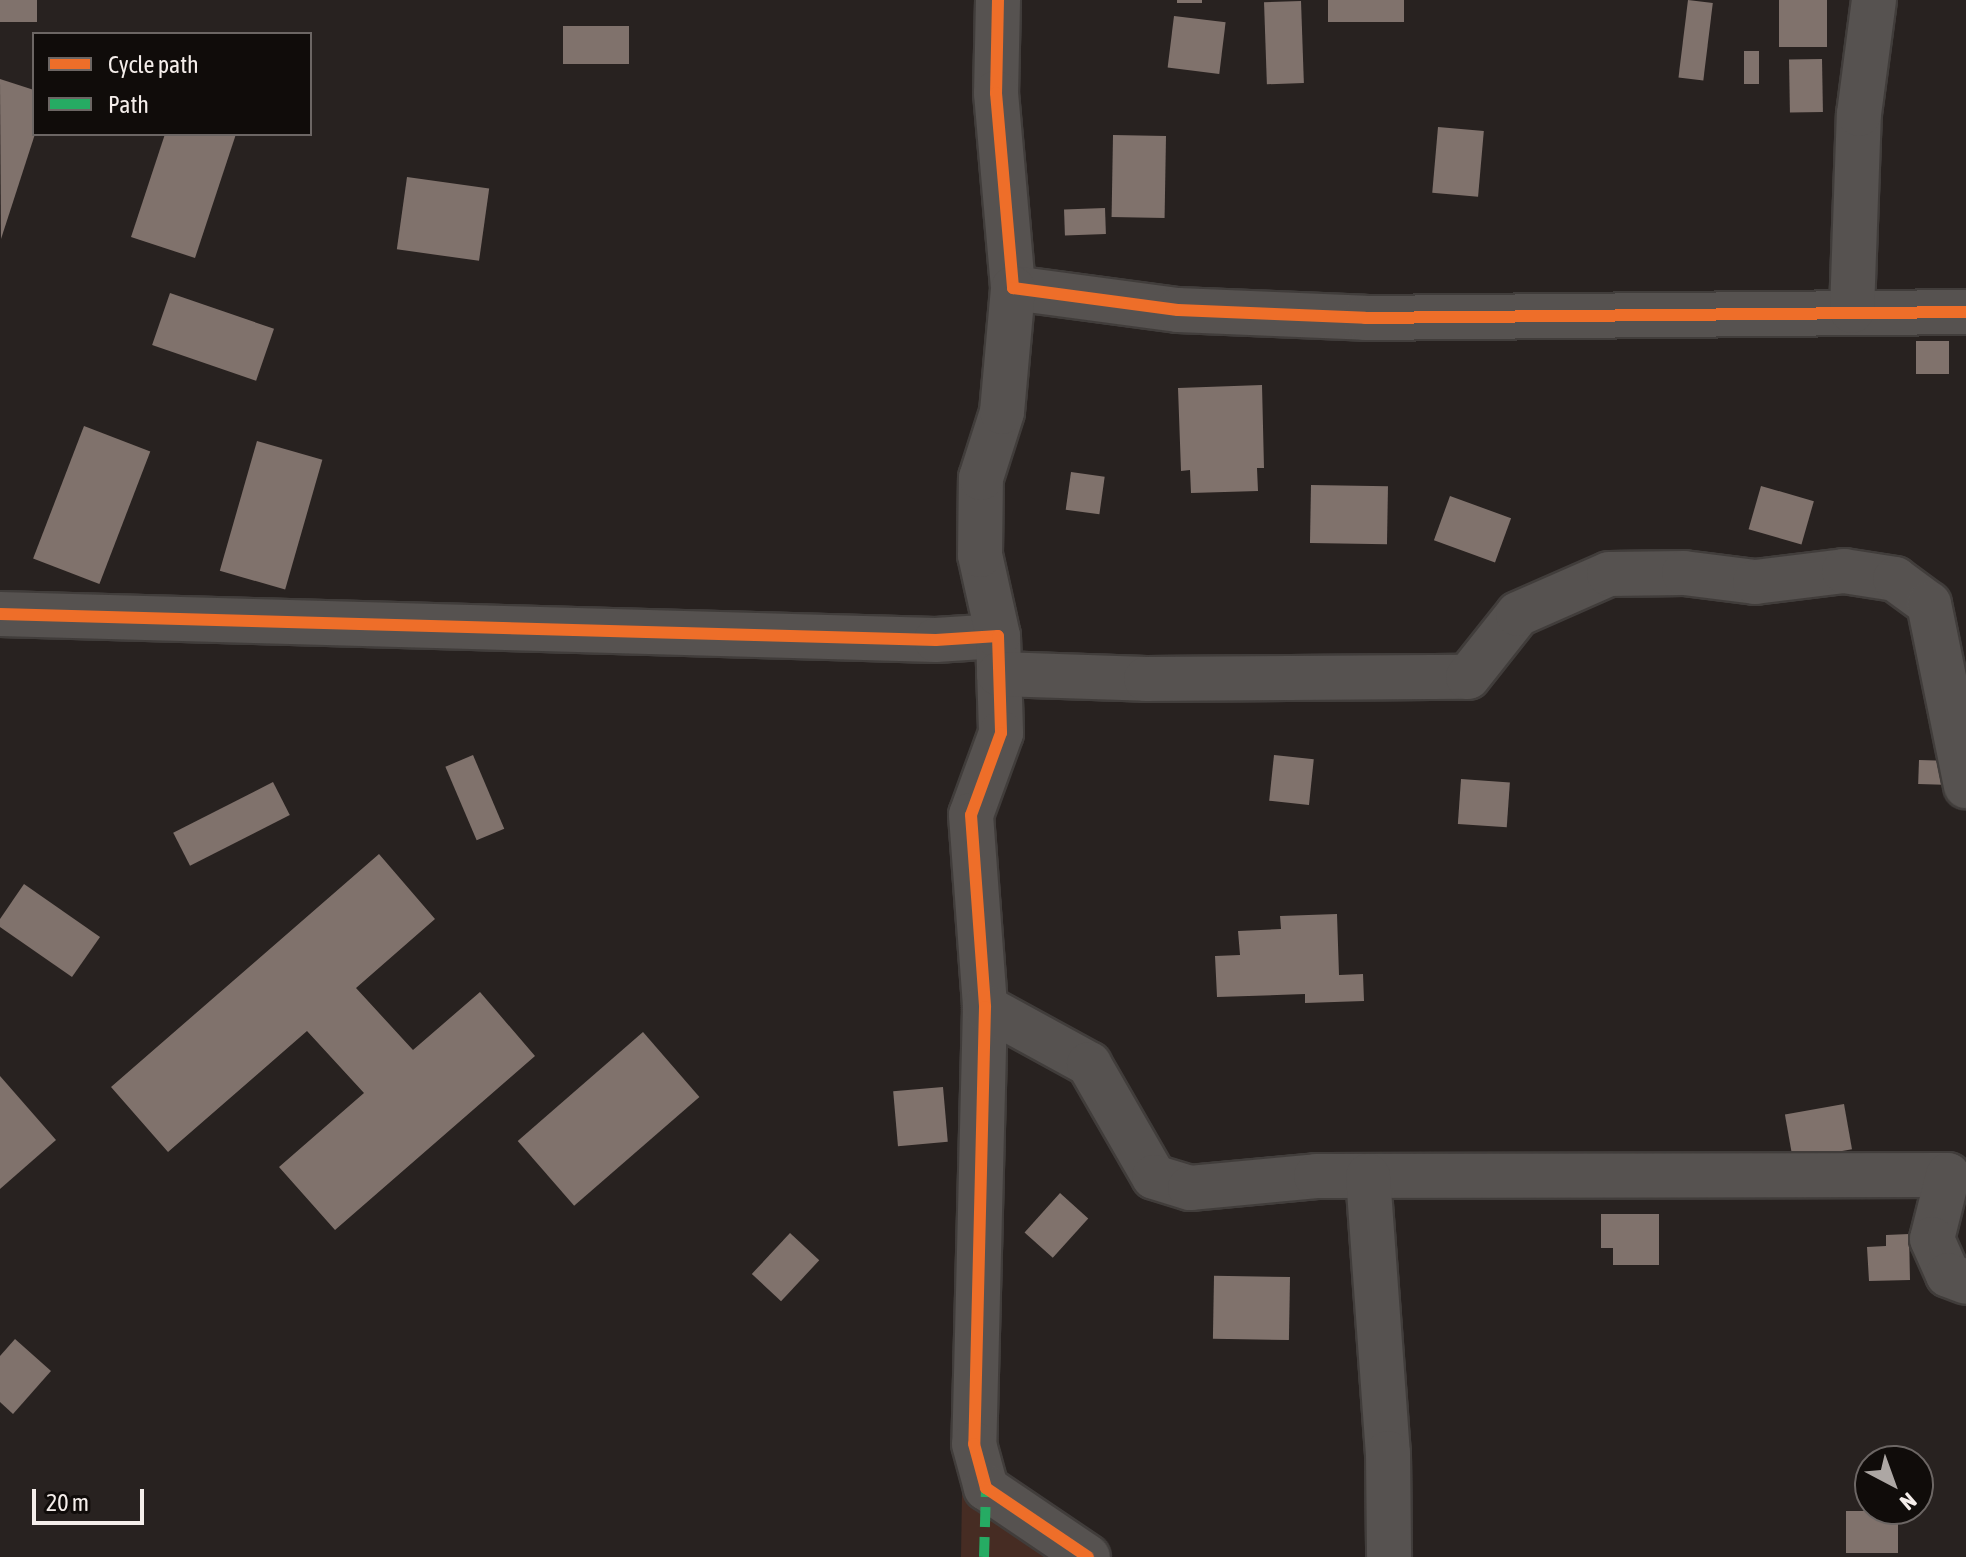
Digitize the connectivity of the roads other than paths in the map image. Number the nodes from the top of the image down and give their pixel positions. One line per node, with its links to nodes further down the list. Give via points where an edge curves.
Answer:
1 (998, 0): 3 (street, via 996,93)
2 (1874, 0): 4 (street, via 1859,114)
3 (1013, 288): 4 (street, via 1178,310 1365,318 1644,318); 7 (street, via 1002,412 981,478 980,555)
4 (1852, 311): 5 (street)
5 (1966, 312)
6 (0, 614): 7 (street, via 936,640)
7 (999, 655): 8 (street, via 1146,679 1468,677 1518,614 1609,574 1684,573 1755,582 1844,571 1895,579 1929,604); 9 (street, via 1001,733 971,815)
8 (1966, 786)
9 (985, 1007): 11 (street, via 1089,1064 1154,1177 1190,1188); 13 (street, via 974,1444 986,1488)
10 (1957, 1167): 11 (street); 12 (street, via 1932,1239 1948,1275)
11 (1368, 1176): 14 (street, via 1388,1453)
12 (1966, 1282)
13 (1088, 1557)
14 (1389, 1557)

